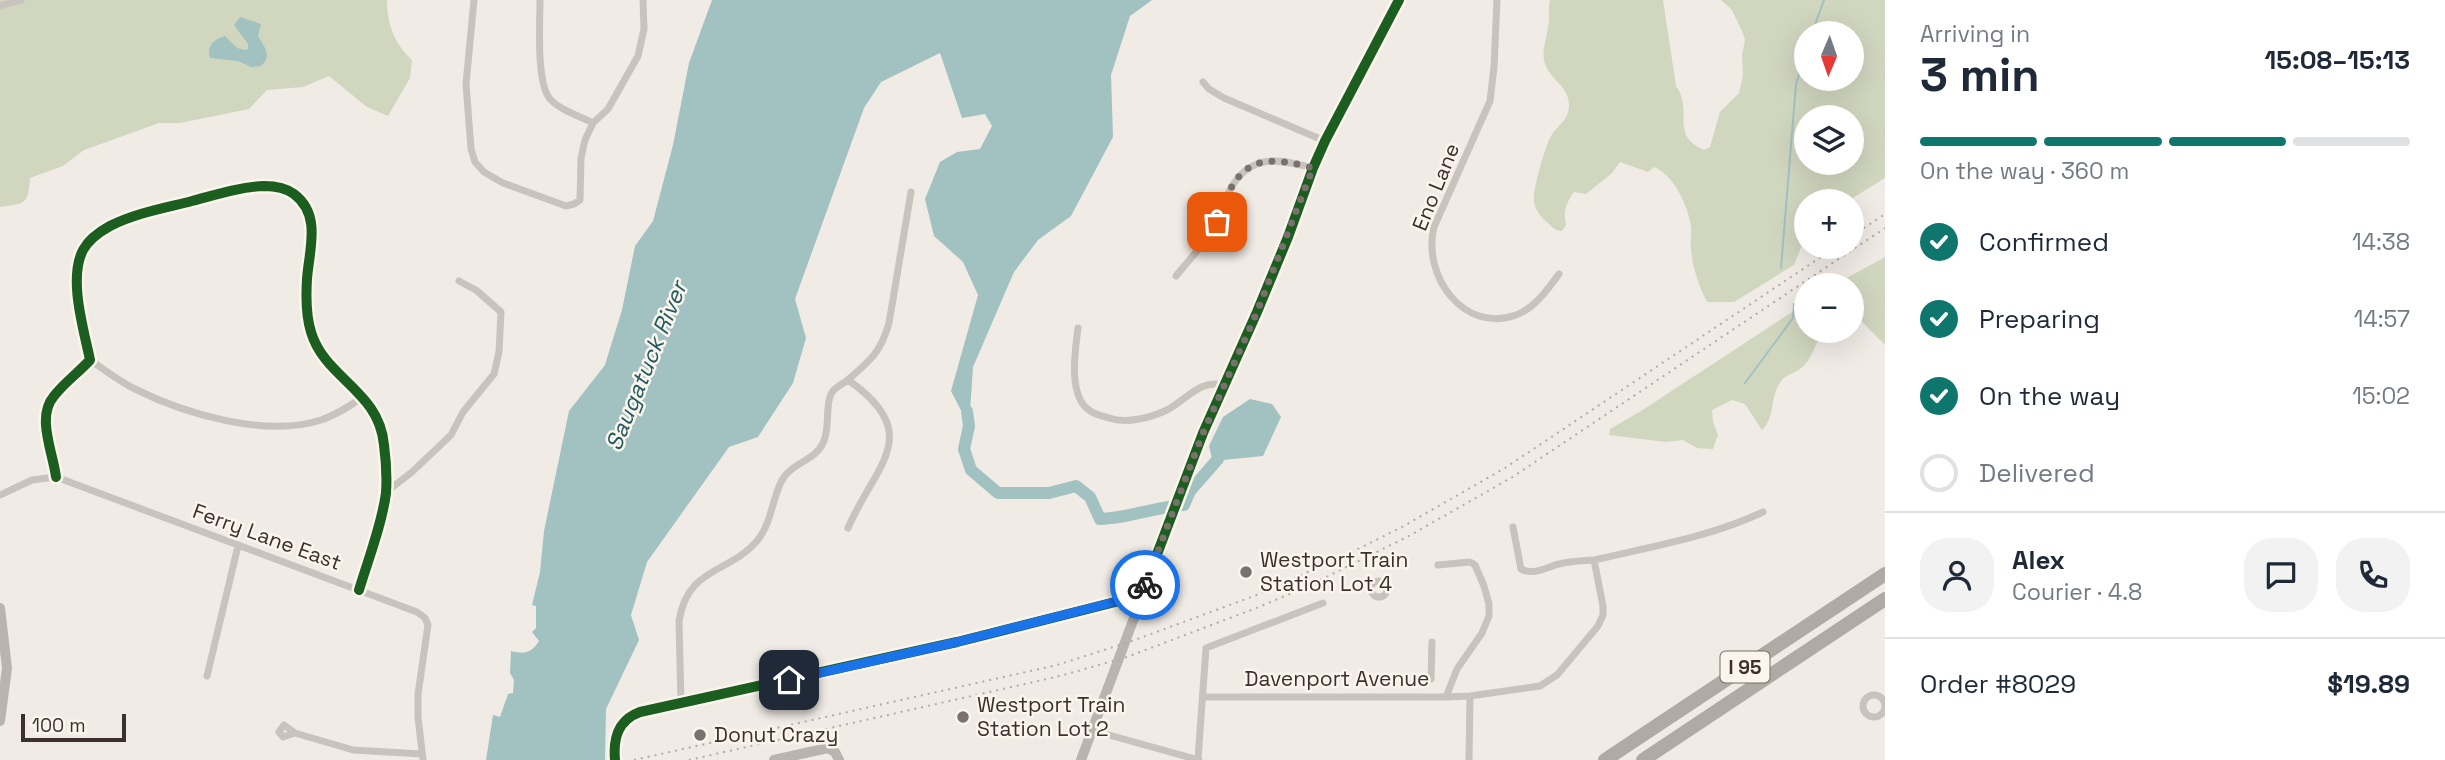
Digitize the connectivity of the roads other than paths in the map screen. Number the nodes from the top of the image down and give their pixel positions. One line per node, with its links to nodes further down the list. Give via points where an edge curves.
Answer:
1 (21, 0): 7 (street)
2 (474, 0): 9 (street, via 466,84 471,149 484,172 566,206 575,204 582,188 581,158)
3 (540, 0): 9 (street, via 544,91 554,102)
4 (643, 0): 9 (street, via 644,29 638,56 608,109)
5 (1399, 0): 10 (main road)
6 (1497, 0): 13 (street, Eno Lane, via 1490,101 1434,227 1433,265 1444,289 1458,303 1494,318 1527,309)
7 (0, 6)
8 (1203, 82): 10 (street, via 1224,98)
9 (593, 123)
10 (1325, 141): 11 (main road)
11 (1313, 168): 14 (street, via 1274,160 1245,171 1231,187 1214,227); 19 (main road, via 1273,274)
12 (911, 192): 18 (street, via 883,344)
13 (1559, 274)
14 (1176, 276)
15 (459, 281): 22 (street, via 501,312 494,373 451,435)
16 (1079, 328): 19 (street, via 1074,365 1077,389 1085,407 1101,416 1117,421 1146,417 1166,410 1203,385)
17 (90, 360): 20 (street, via 161,400 253,426 320,421); 20 (street, via 77,275 81,253 90,239 139,215 233,191 277,187 293,193 306,206 312,222 307,306 317,348); 21 (street, via 46,407)
18 (848, 380): 25 (street, via 883,411 889,425 883,462); 42 (street, via 833,391 829,401 822,446 781,481 758,540 688,592 678,621)
19 (1223, 385): 32 (main road)
20 (363, 397): 22 (street, via 380,422)
21 (56, 477): 23 (street, via 32,480); 27 (street, Ferry Lane East)
22 (386, 492): 31 (street)
23 (0, 495)
24 (1763, 512): 28 (street, via 1712,532)
25 (848, 527)
26 (1513, 527): 28 (street, via 1521,569 1528,573)
27 (238, 546): 31 (street, Ferry Lane East); 37 (street)
28 (1594, 560): 39 (street, Davenport Avenue, via 1603,615 1557,675 1540,686)
29 (1438, 565): 41 (street, via 1475,565 1489,604 1482,633 1457,669)
30 (1885, 574): 54 (highway, I 95)
31 (359, 590): 48 (street, Ferry Lane East, via 416,612 428,625 418,694)
32 (1140, 599): 42 (street); 45 (main road)
33 (1885, 599): 55 (highway, I 95)
34 (1323, 603): 40 (street, via 1206,648)
35 (0, 608): 43 (main road, via 7,657)
36 (1432, 642): 38 (street)
37 (206, 676)
38 (1431, 679)
39 (1470, 696): 41 (street, Davenport Avenue); 53 (street)
40 (1204, 697): 41 (street, Davenport Avenue); 52 (street)
41 (1446, 697)
42 (681, 703): 49 (street, via 639,712 625,720 617,735)
43 (2, 705): 44 (main road)
44 (0, 721)
45 (1091, 730): 51 (main road); 52 (street)
46 (295, 733): 48 (street, via 352,750)
47 (836, 755): 50 (main road, via 825,749)
48 (423, 757)
49 (615, 758)
50 (774, 760)
51 (1081, 760)
52 (1199, 760)
53 (1469, 760)
54 (1605, 760)
55 (1643, 760)

